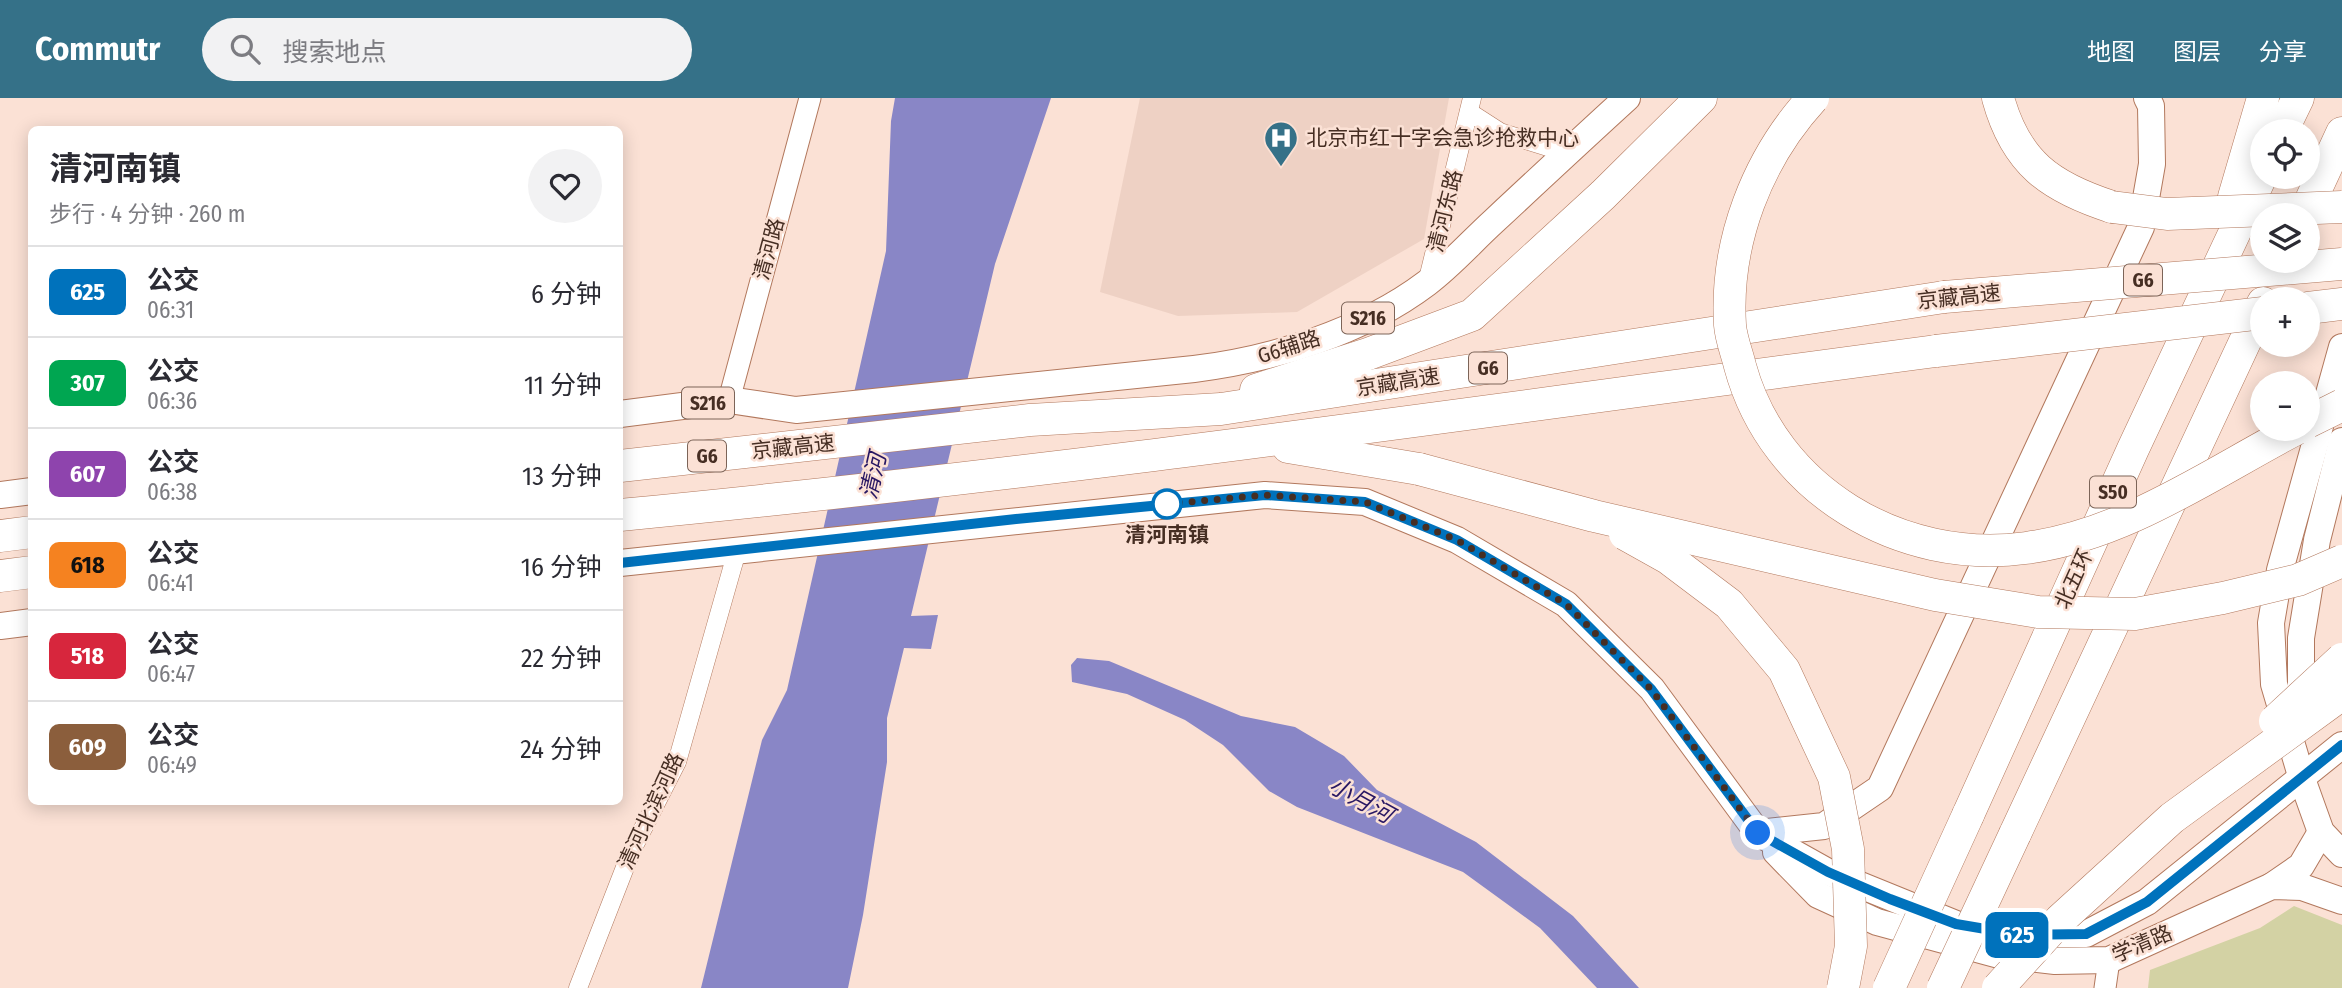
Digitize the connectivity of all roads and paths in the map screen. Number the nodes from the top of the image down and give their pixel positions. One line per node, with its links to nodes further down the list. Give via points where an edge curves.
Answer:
1 (810, 98): 23 (street, 清河路)
2 (1627, 98): 12 (main road, G6辅路 / S216)
3 (1700, 98): 25 (highway, via 1604,195 1472,315 1368,354 1264,385)
4 (1813, 98): 28 (highway, bridge, via 1791,122 1754,187 1732,252 1730,327 1747,392 1777,444 1819,492 1912,541 1966,549 2026,548 2096,531 2163,503)
5 (1998, 98): 15 (highway, bridge, via 2009,132 2038,169 2063,190 2112,207 2167,214)
6 (2147, 98): 52 (main road, via 2152,164 2141,227 1880,788 1824,827)
7 (2263, 98): 31 (highway, via 2242,177)
8 (2298, 98): 10 (highway)
9 (1470, 105): 12 (street, via 1500,132); 17 (street, 清河东路)
10 (2288, 119)
11 (2342, 133): 14 (highway)
12 (1567, 153): 17 (main road, G6辅路 / S216)
13 (2255, 189): 31 (highway, 北五环 / S50)
14 (2310, 203)
15 (2342, 207)
16 (2342, 264): 25 (highway, 京藏高速 / G6, bridge, via 1944,297)
17 (1427, 283): 23 (main road, G6辅路 / S216, via 1379,313 1336,332 1241,363 796,410)
18 (2342, 304): 19 (highway)
19 (2320, 307)
20 (2250, 315): 30 (highway, 京藏高速 / G6, bridge, via 1936,351)
21 (2250, 331): 60 (highway, S50, bridge)
22 (2342, 347): 49 (main road, via 2280,570 2271,623 2274,684)
23 (729, 400): 26 (main road, S216)
24 (2342, 404): 27 (highway, bridge)
25 (1221, 409): 32 (highway, 京藏高速 / G6, via 1030,421)
26 (623, 414)
27 (2320, 416)
28 (2274, 441)
29 (2342, 441): 49 (main road, via 2317,540 2301,638)
30 (1255, 442): 35 (highway, 京藏高速 / G6); 36 (highway, bridge, via 1419,469)
31 (2133, 449): 59 (highway, 北五环 / S50, bridge)
32 (623, 466)
33 (28, 492): 34 (main road)
34 (0, 495)
35 (623, 515)
36 (1594, 516): 40 (highway, bridge, via 1935,595 2038,612 2135,614 2298,580); 58 (highway, bridge, via 1668,558 1729,604 1784,670 1833,777 1848,849 1851,946)
37 (28, 533): 38 (highway)
38 (0, 536)
39 (737, 551): 41 (main road); 52 (main road, via 1265,495 1365,502 1446,535 1566,604 1651,689); 57 (street, 清河北滨河路, via 677,762 631,852)
40 (2342, 561)
41 (623, 563)
42 (28, 572): 43 (highway)
43 (0, 576)
44 (28, 622): 45 (main road)
45 (0, 626)
46 (2342, 659): 50 (highway, bridge)
47 (2342, 694): 50 (highway, bridge)
48 (2342, 745): 49 (main road)
49 (2302, 779): 51 (main road); 52 (main road, via 2147,902 2086,934 2021,935 1956,924 1828,872)
50 (2172, 818): 61 (highway, bridge, via 2060,920)
51 (2321, 832): 53 (main road); 54 (main road, via 2301,866)
52 (1758, 833): 56 (main road, 学清路, via 1818,895 1877,922 1999,955)
53 (2342, 854)
54 (2272, 886): 55 (main road, 学清路, via 2302,887); 56 (main road, 学清路)
55 (2342, 901)
56 (2109, 960): 62 (street)
57 (578, 988)
58 (1843, 988)
59 (1889, 988)
60 (1943, 988)
61 (1997, 988)
62 (2105, 988)

